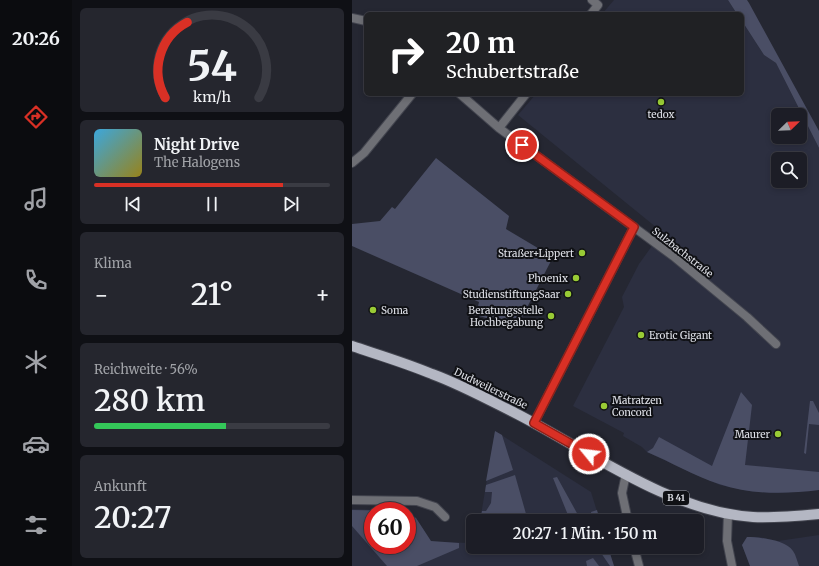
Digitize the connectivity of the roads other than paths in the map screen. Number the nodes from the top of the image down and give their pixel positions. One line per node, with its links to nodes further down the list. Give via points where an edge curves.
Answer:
1 (592, 0): 2 (street, via 598,5)
2 (593, 12)
3 (352, 18): 4 (street)
4 (364, 21)
5 (410, 96): 9 (street, via 364,153)
6 (462, 96): 8 (street, Sulzbachstraße)
7 (524, 96): 8 (street)
8 (499, 128): 10 (street, Sulzbachstraße)
9 (352, 163)
10 (634, 227): 11 (street, Sulzbachstraße, via 720,294); 13 (street)
11 (776, 344)
12 (352, 346): 13 (main road, Dudweilerstraße / B 41, via 433,374)
13 (534, 423): 14 (main road, Dudweilerstraße / B 41)
14 (626, 474): 16 (main road, Dudweilerstraße / B 41, via 677,498); 17 (street, via 622,494)
15 (352, 500): 19 (street, via 417,501 435,507)
16 (728, 513): 18 (main road, Dudweilerstraße / B 41, via 752,517); 22 (street, via 727,541)
17 (626, 514)
18 (819, 514)
19 (445, 517)
20 (636, 554): 21 (street)
21 (639, 566)
22 (732, 566)

